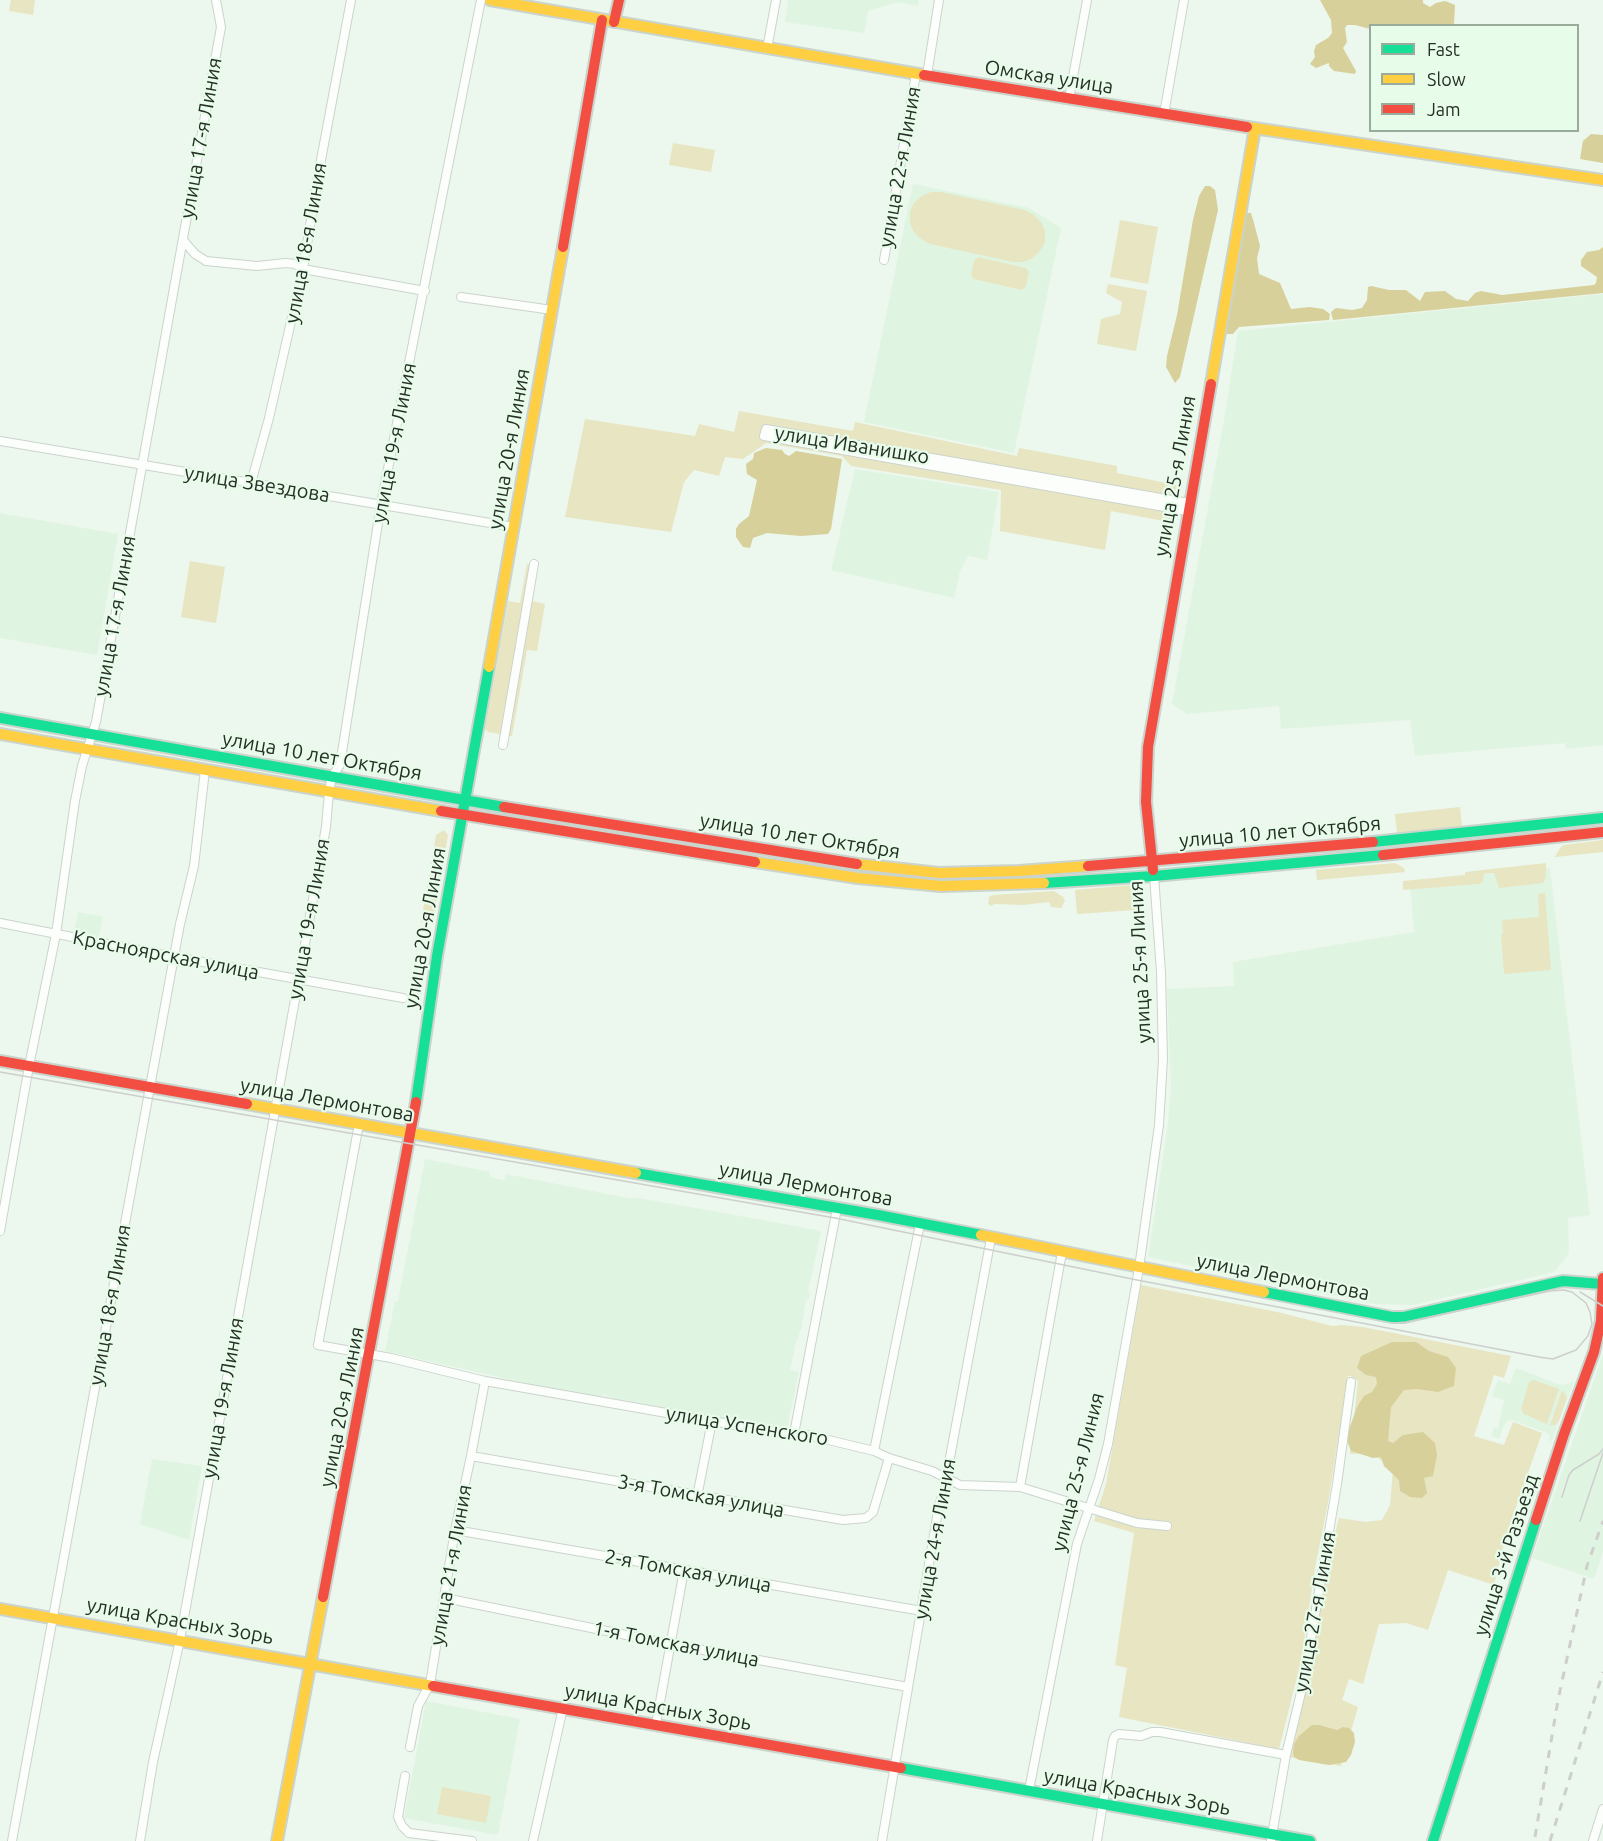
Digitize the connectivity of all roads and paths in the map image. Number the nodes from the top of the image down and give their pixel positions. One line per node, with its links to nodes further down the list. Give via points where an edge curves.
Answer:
1 (216, 0): 18 (street, улица 17-я Линия, via 221,27)
2 (351, 0): 20 (street, улица 18-я Линия)
3 (481, 0): 21 (street, улица 19-я Линия)
4 (490, 0): 10 (main road, Омская улица)
5 (619, 0): 11 (main road)
6 (776, 0): 12 (street)
7 (939, 0): 13 (street, улица 22-я Линия)
8 (1087, 0): 14 (street)
9 (1184, 0): 15 (street)
10 (602, 20): 11 (main road, Омская улица); 23 (main road, улица 20-я Линия)
11 (614, 22): 12 (main road, Омская улица)
12 (767, 49): 13 (main road, Омская улица)
13 (922, 75): 14 (main road, Омская улица); 19 (street, улица 22-я Линия)
14 (1069, 99): 15 (main road, Омская улица)
15 (1164, 114): 16 (main road, Омская улица)
16 (1255, 128): 17 (main road, Омская улица); 28 (main road, улица 25-я Линия)
17 (1603, 180)
18 (183, 240): 20 (street, via 206,261 257,266 286,262); 25 (street, улица 17-я Линия)
19 (884, 260)
20 (303, 269): 21 (street); 26 (street, улица 18-я Линия)
21 (425, 291): 27 (street, улица 19-я Линия)
22 (461, 297): 23 (street)
23 (552, 310): 29 (main road, улица 20-я Линия)
24 (0, 441): 25 (street, улица Звездова)
25 (142, 465): 26 (street, улица Звездова); 33 (street, улица 17-я Линия)
26 (251, 483): 27 (street, улица Звездова)
27 (381, 504): 29 (street, улица Звездова); 37 (street, улица 19-я Линия, via 340,765)
28 (1188, 507): 28 (street, улица Иванишко, via 766,429 764,436); 43 (main road, улица 25-я Линия, via 1148,747 1146,802)
29 (514, 527): 39 (main road, улица 20-я Линия)
30 (534, 564): 34 (street)
31 (0, 718): 33 (main road, улица 10 лет Октября)
32 (0, 734): 35 (main road, улица 10 лет Октября)
33 (94, 734): 35 (street, улица 17-я Линия); 37 (main road, улица 10 лет Октября)
34 (503, 745)
35 (88, 749): 36 (main road, улица 10 лет Октября); 46 (street, улица 17-я Линия, via 75,801)
36 (205, 770): 38 (main road, улица 10 лет Октября); 47 (street, улица 18-я Линия, via 194,866)
37 (332, 776): 38 (street, улица 19-я Линия); 39 (main road, улица 10 лет Октября)
38 (329, 792): 40 (main road, улица 10 лет Октября); 48 (street, улица 19-я Линия)
39 (466, 800): 40 (main road, улица 20-я Линия); 43 (main road, улица 10 лет Октября, via 902,870 986,873)
40 (463, 815): 44 (main road, улица 10 лет Октября, via 902,883 1019,885); 55 (main road, улица 20-я Линия, via 433,978)
41 (1603, 818): 43 (main road, улица 10 лет Октября)
42 (1603, 832): 44 (main road, улица 10 лет Октября)
43 (1152, 862): 44 (main road, улица 25-я Линия)
44 (1154, 876): 61 (street, улица 25-я Линия, via 1161,972 1162,1099)
45 (0, 923): 46 (street, Красноярская улица)
46 (56, 934): 47 (street, Красноярская улица); 51 (street, улица 17-я Линия)
47 (175, 957): 48 (street, Красноярская улица); 52 (street, улица 18-я Линия)
48 (298, 980): 49 (street, Красноярская улица); 53 (street, улица 19-я Линия)
49 (403, 998)
50 (0, 1061): 51 (main road, улица Лермонтова)
51 (29, 1066): 52 (main road, улица Лермонтова); 58 (street, улица 17-я Линия)
52 (150, 1087): 53 (main road, улица Лермонтова); 81 (street, улица 18-я Линия)
53 (274, 1110): 54 (main road, улица Лермонтова); 82 (street, улица 19-я Линия)
54 (359, 1124): 55 (main road, улица Лермонтова); 63 (street, улица Успенского, via 318,1345)
55 (411, 1133): 56 (main road, улица Лермонтова); 63 (main road, улица 20-я Линия)
56 (837, 1208): 57 (main road, улица Лермонтова); 67 (street)
57 (920, 1224): 59 (main road, улица Лермонтова); 68 (street)
58 (0, 1231)
59 (991, 1238): 60 (main road, улица Лермонтова); 71 (street, улица 24-я Линия)
60 (1062, 1252): 61 (main road, улица Лермонтова); 72 (street)
61 (1139, 1268): 62 (main road, улица Лермонтова, via 1392,1317 1563,1281); 74 (street, улица 25-я Линия, via 1108,1443)
62 (1602, 1281): 106 (main road, улица 3-й Разъезд, via 1601,1321 1594,1352)
63 (370, 1355): 64 (street, улица Успенского); 84 (main road, улица 20-я Линия)
64 (485, 1381): 66 (street, улица Успенского); 69 (street, улица 21-я Линия)
65 (1351, 1382): 90 (street, улица 27-я Линия, via 1304,1680)
66 (712, 1422): 67 (street, улица Успенского); 73 (street)
67 (794, 1434): 68 (street, улица Успенского)
68 (874, 1450): 70 (street, улица Успенского)
69 (471, 1456): 73 (street, 3-я Томская улица); 76 (street, улица 21-я Линия)
70 (889, 1458): 71 (street, улица Успенского); 73 (street, 3-я Томская улица, via 873,1512 866,1518 843,1520)
71 (948, 1480): 72 (street, улица Успенского, via 968,1486); 80 (street, улица 24-я Линия, via 939,1505)
72 (1020, 1487): 74 (street, улица Успенского)
73 (697, 1497)
74 (1089, 1507): 75 (street, улица Успенского, via 1137,1523); 93 (street, улица 25-я Линия, via 1077,1544)
75 (1167, 1526)
76 (455, 1530): 77 (street, 2-я Томская улица); 78 (street, улица 21-я Линия)
77 (684, 1570): 80 (street, 2-я Томская улица); 83 (street)
78 (445, 1598): 83 (street, 1-я Томская улица); 85 (street, улица 21-я Линия)
79 (0, 1609): 81 (main road, улица Красных Зорь)
80 (922, 1611): 86 (street, улица 24-я Линия)
81 (52, 1617): 82 (main road, улица Красных Зорь); 98 (street, улица 18-я Линия)
82 (180, 1640): 84 (main road, улица Красных Зорь); 99 (street, улица 19-я Линия)
83 (670, 1644): 86 (street, 1-я Томская улица); 88 (street)
84 (311, 1663): 85 (main road, улица Красных Зорь); 100 (main road, улица 20-я Линия)
85 (430, 1684): 87 (main road, улица Красных Зорь); 89 (street, улица 21-я Линия, via 417,1706)
86 (908, 1687): 91 (street, улица 24-я Линия)
87 (563, 1708): 88 (main road, улица Красных Зорь); 102 (street)
88 (656, 1724): 91 (main road, улица Красных Зорь)
89 (410, 1747)
90 (1286, 1755): 94 (street, via 1160,1732 1141,1736 1119,1734 1113,1740); 97 (street, улица 27-я Линия)
91 (894, 1767): 93 (main road, улица Красных Зорь); 103 (street, улица 24-я Линия)
92 (405, 1776): 96 (street, via 398,1817)
93 (1029, 1790): 94 (main road, улица Красных Зорь)
94 (1103, 1803): 97 (main road, улица Красных Зорь); 104 (street)
95 (1603, 1809): 107 (street)
96 (408, 1837): 101 (street)
97 (1272, 1838): 105 (main road, улица Красных Зорь)
98 (12, 1841)
99 (140, 1841)
100 (277, 1841)
101 (472, 1841)
102 (533, 1841)
103 (882, 1841)
104 (1097, 1841)
105 (1310, 1841)
106 (1433, 1841)
107 (1593, 1841)

